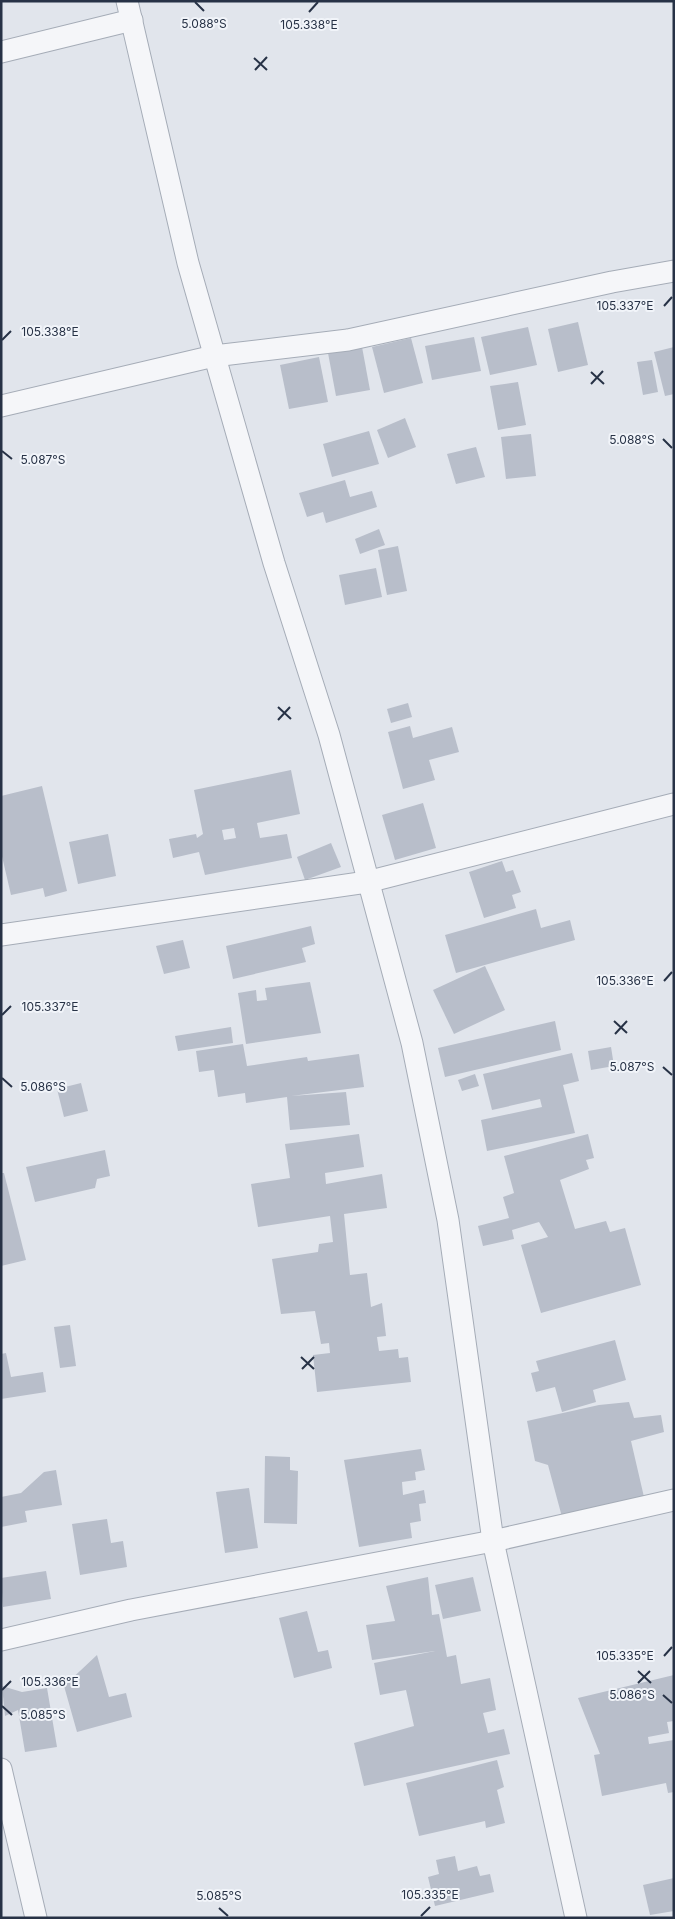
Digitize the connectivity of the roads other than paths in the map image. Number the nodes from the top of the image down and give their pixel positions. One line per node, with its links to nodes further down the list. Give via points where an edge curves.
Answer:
1 (129, 11): 2 (street); 4 (street, via 188,263)
2 (1, 52)
3 (674, 271): 4 (street, via 348,340)
4 (214, 356): 5 (street); 7 (street, via 274,563 329,735)
5 (1, 406)
6 (674, 804): 7 (street)
7 (367, 882): 8 (street); 10 (street, via 412,1043 448,1220)
8 (1, 935)
9 (674, 1500): 10 (street)
10 (493, 1541): 11 (street, via 131,1610); 14 (street)
11 (1, 1640)
12 (1, 1769): 13 (street)
13 (36, 1918)
14 (576, 1918)

